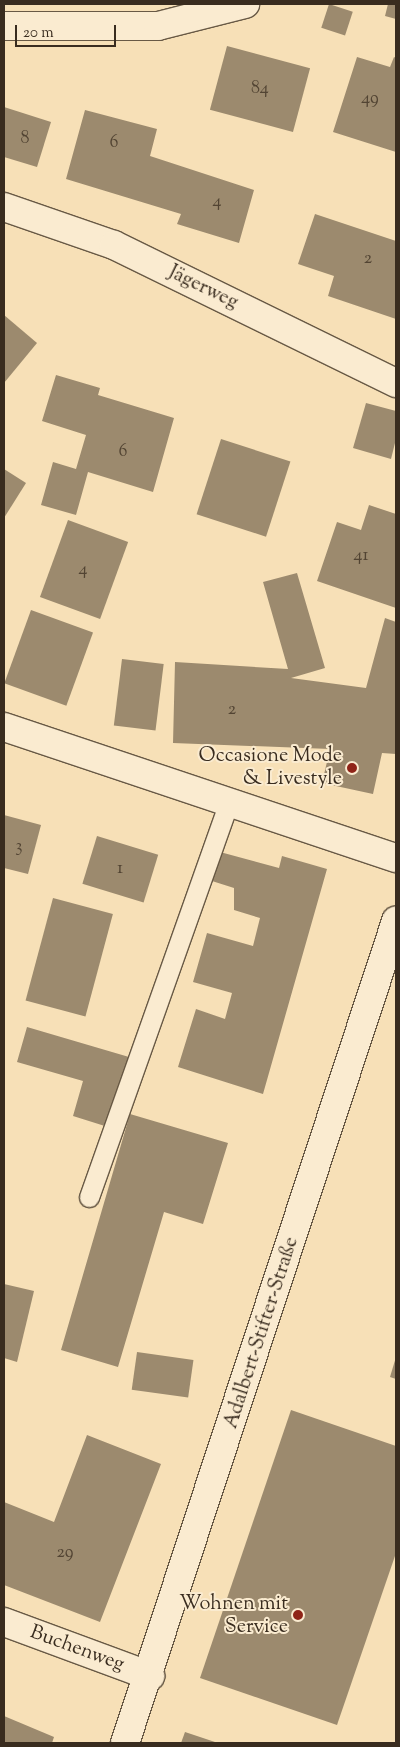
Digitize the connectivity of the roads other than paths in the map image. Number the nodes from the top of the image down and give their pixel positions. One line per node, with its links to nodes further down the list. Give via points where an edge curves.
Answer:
1 (245, 4): 2 (street, via 158,26)
2 (4, 26)
3 (4, 207): 4 (street, Jägerweg, via 114,245)
4 (396, 383)
5 (4, 727): 6 (street)
6 (229, 802): 7 (street); 9 (lane)
7 (396, 858)
8 (396, 921): 11 (street, Adalbert-Stifter-Straße)
9 (89, 1197)
10 (4, 1622): 11 (street, Buchenweg)
11 (150, 1676): 12 (street, Adalbert-Stifter-Straße)
12 (126, 1743)

